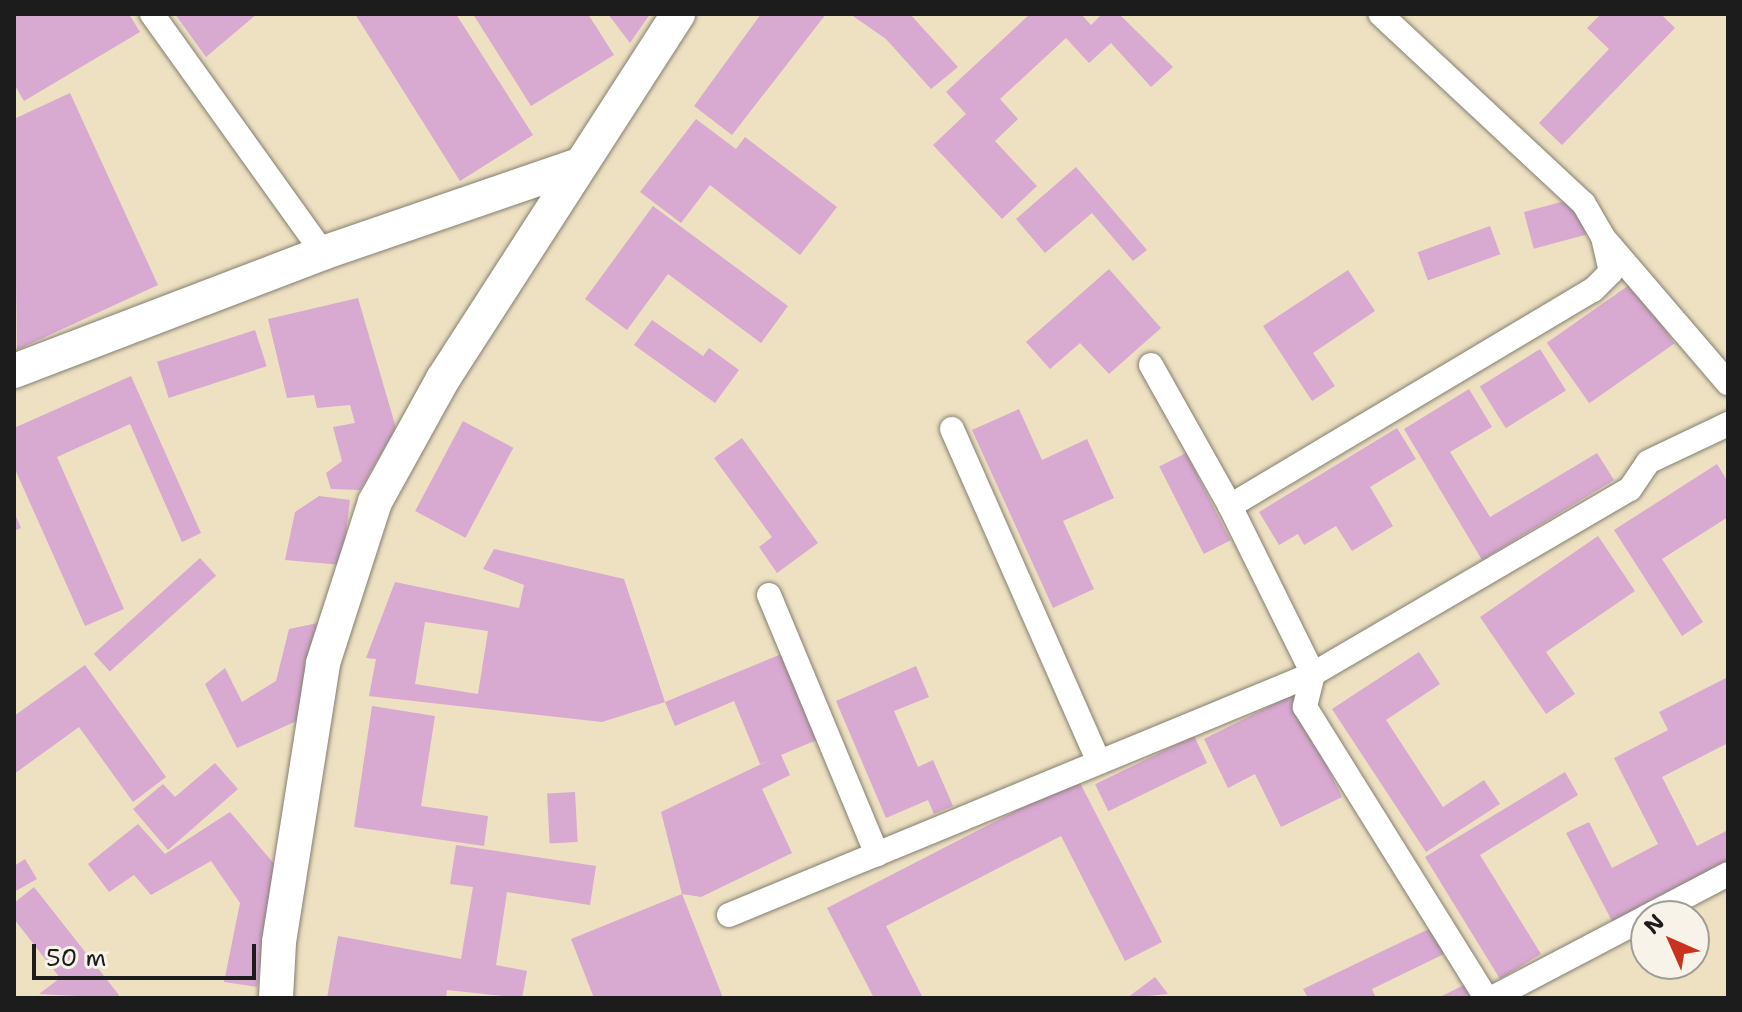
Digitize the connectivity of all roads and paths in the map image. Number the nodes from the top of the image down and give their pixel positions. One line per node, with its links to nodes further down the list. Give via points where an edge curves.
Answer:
1 (152, 14): 6 (street)
2 (678, 14): 4 (street)
3 (1380, 14): 5 (street, via 1583,203)
4 (579, 165): 6 (street); 21 (street, via 443,379 375,502 323,663 279,942)
5 (1603, 237): 9 (street); 12 (street, via 1611,272 1593,290)
6 (323, 253): 8 (street)
7 (1151, 365): 12 (street)
8 (14, 371)
9 (1728, 383)
10 (1728, 424): 14 (street, via 1648,462 1630,489)
11 (952, 429): 15 (street)
12 (1230, 506): 14 (street)
13 (769, 595): 16 (street)
14 (1313, 674): 15 (street); 22 (street, via 1305,707)
15 (1099, 762): 16 (street)
16 (877, 854): 19 (street)
17 (1728, 874): 18 (street)
18 (1679, 900)
19 (729, 915)
20 (1630, 926): 22 (street)
21 (276, 998)
22 (1489, 998)

